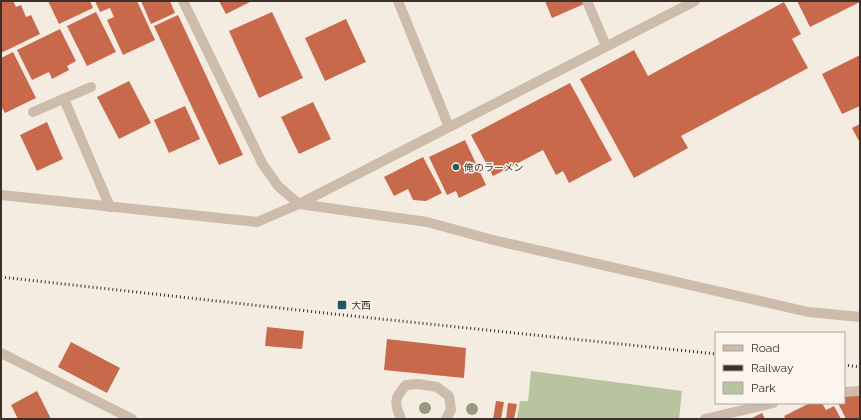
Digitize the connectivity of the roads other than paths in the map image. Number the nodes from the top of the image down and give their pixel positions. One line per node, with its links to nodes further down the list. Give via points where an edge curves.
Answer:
1 (183, 1): 11 (street, via 262,163 278,186)
2 (398, 1): 9 (street)
3 (587, 1): 5 (street)
4 (694, 1): 5 (street)
5 (606, 46): 9 (street)
6 (92, 87): 7 (street)
7 (64, 99): 8 (street); 12 (street)
8 (33, 112)
9 (449, 127): 11 (street)
10 (1, 195): 12 (street)
11 (299, 204): 12 (street, via 257,222); 13 (street, via 427,222 493,240 808,312)
12 (110, 207)
13 (860, 318)
14 (1, 353): 18 (street)
15 (860, 391): 16 (street)
16 (845, 392)
17 (769, 404): 21 (street)
18 (132, 419)
19 (401, 419): 20 (street, via 396,407 397,394 406,385 418,384 438,387 449,396 451,410)
20 (446, 419)
21 (705, 419)

